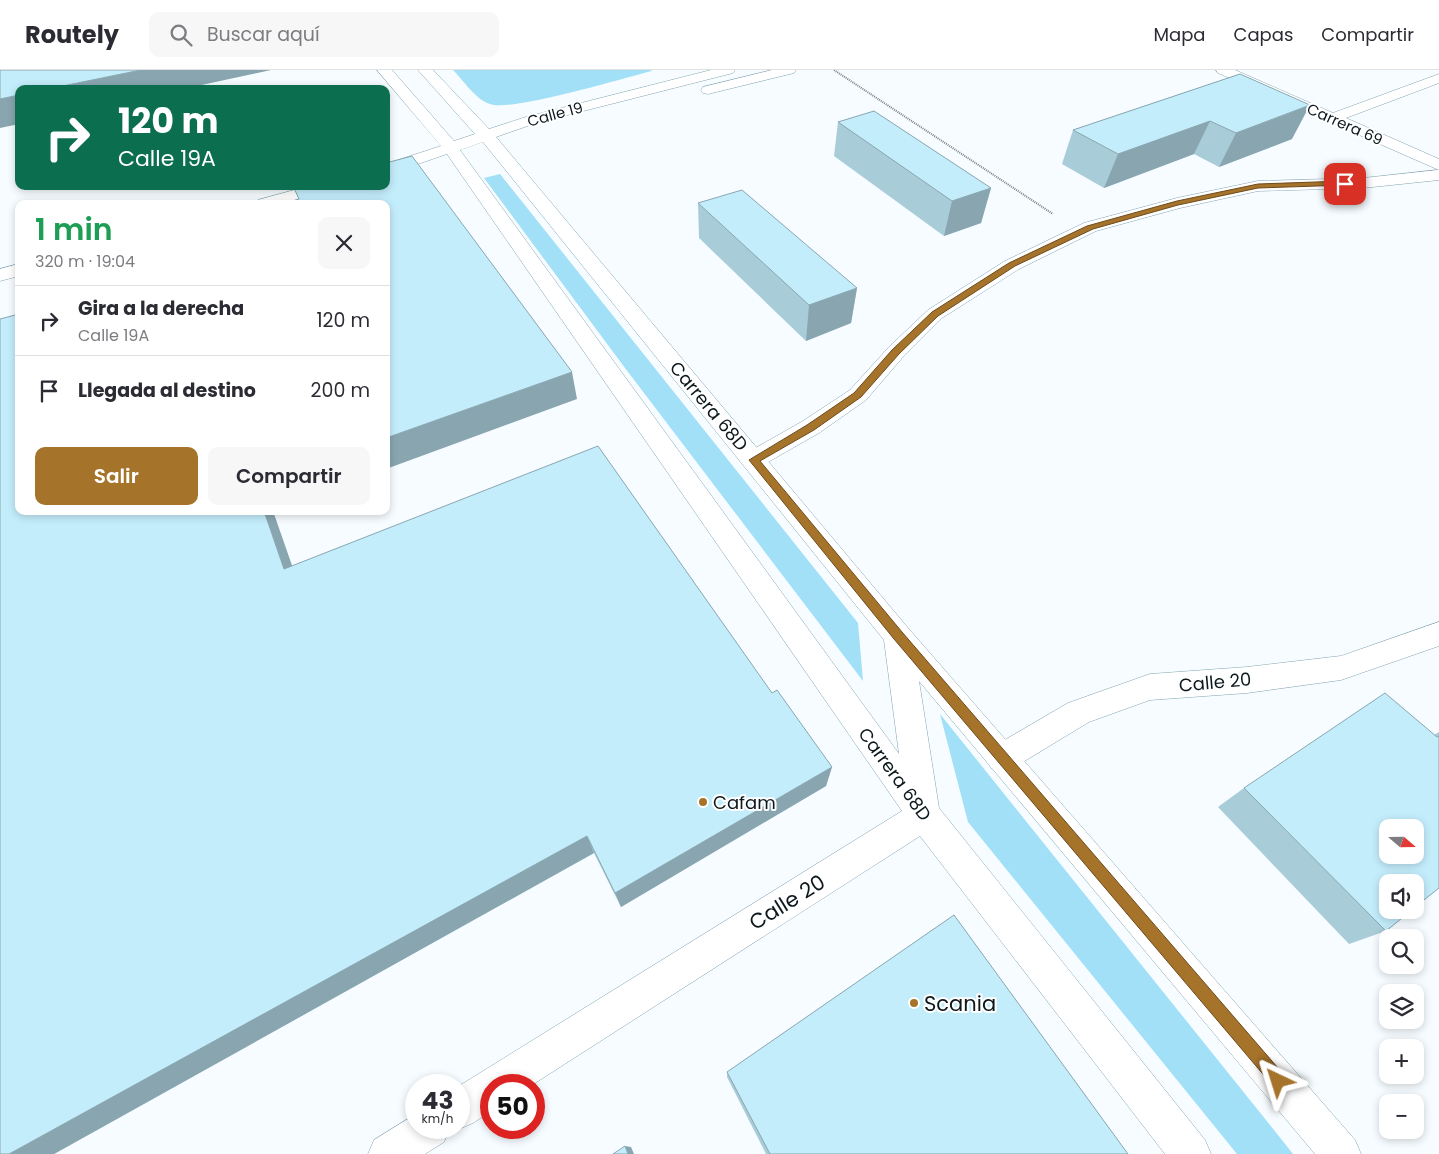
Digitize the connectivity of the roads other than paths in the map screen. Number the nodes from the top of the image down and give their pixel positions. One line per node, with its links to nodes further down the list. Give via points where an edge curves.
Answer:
1 (384, 70): 11 (street, Carrera 68D)
2 (425, 70): 10 (street, Carrera 68D)
3 (728, 70): 10 (street, Calle 19, via 554,114)
4 (789, 70): 7 (street)
5 (1223, 70): 8 (street, Carrera 69)
6 (1439, 78): 8 (street)
7 (694, 94)
8 (1332, 118): 12 (street, Carrera 69)
9 (532, 136): 10 (street, Calle 19)
10 (490, 140): 11 (street, Calle 19); 19 (street, Carrera 68D)
11 (451, 148): 13 (street, Calle 19); 23 (street, Carrera 68D)
12 (1439, 165)
13 (390, 169)
14 (1439, 175): 19 (street, via 1363,184 1258,186 1177,203 1090,227 1012,264 935,314 858,395)
15 (315, 190): 16 (street)
16 (278, 200)
17 (15, 271): 18 (street)
18 (0, 275)
19 (754, 460): 21 (street, Carrera 68D)
20 (1439, 634): 22 (street, Calle 20, via 1341,668 1247,680 1150,687 1080,712)
21 (898, 636): 22 (street, Carrera 68D); 23 (street)
22 (1002, 758): 28 (street, Carrera 68D)
23 (924, 815): 24 (street, Calle 20); 27 (street, Carrera 68D)
24 (514, 1074)
25 (412, 1139): 26 (street)
26 (388, 1154)
27 (1191, 1154)
28 (1341, 1154)

